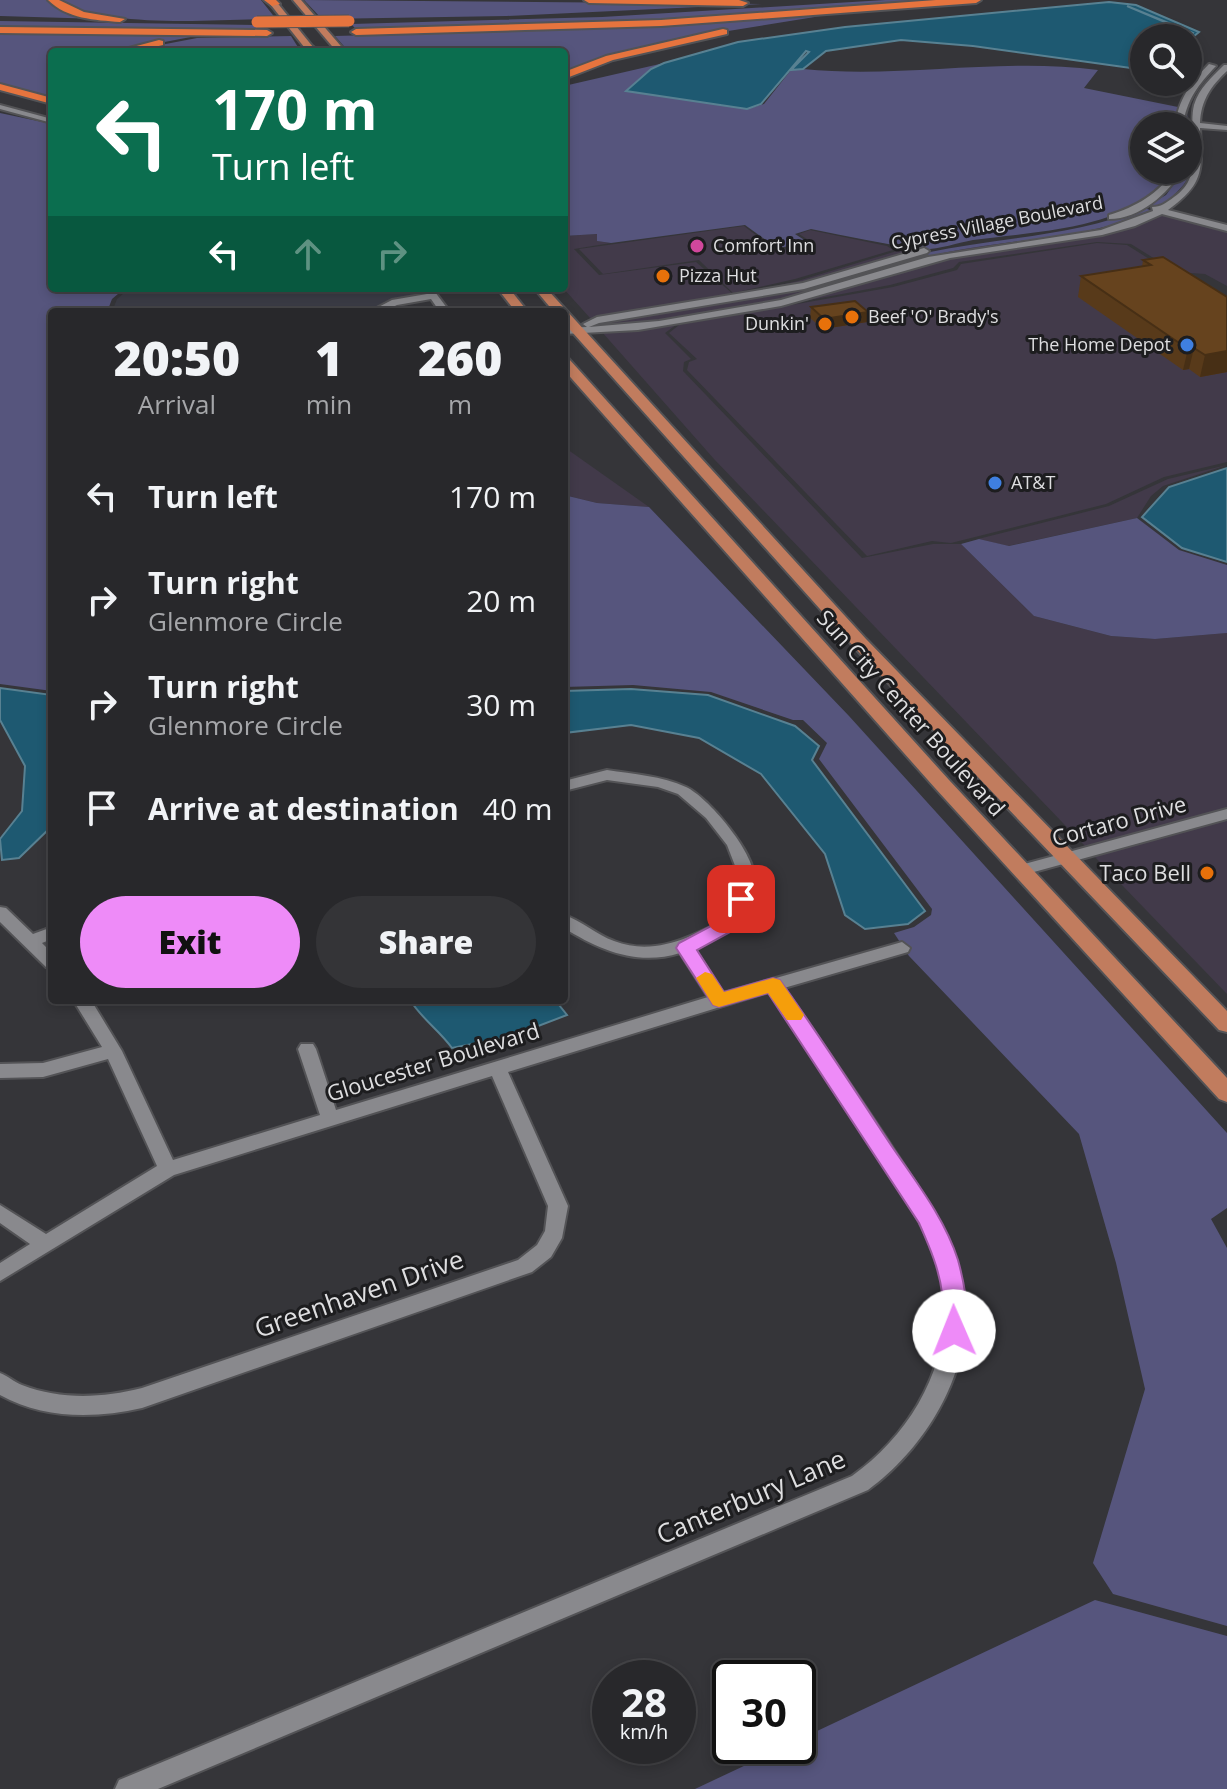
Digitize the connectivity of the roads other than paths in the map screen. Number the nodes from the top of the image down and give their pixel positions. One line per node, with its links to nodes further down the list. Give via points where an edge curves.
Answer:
1 (53, 0): 12 (highway, via 78,13)
2 (297, 0): 17 (main road)
3 (589, 0): 9 (highway)
4 (825, 0): 10 (highway)
5 (846, 0): 12 (highway, bridge, via 596,15)
6 (976, 0): 14 (highway, via 661,23)
7 (272, 1): 16 (main road)
8 (990, 1): 20 (highway, via 701,36 610,58)
9 (760, 2)
10 (785, 2)
11 (0, 19): 12 (highway)
12 (166, 22)
13 (0, 30): 14 (highway)
14 (244, 34): 15 (highway)
15 (138, 48)
16 (309, 48)
17 (339, 48)
18 (1227, 56): 24 (street, via 1195,83)
19 (1227, 67): 25 (street, Cypress Village Boulevard, via 1203,91)
20 (568, 74)
21 (0, 87): 22 (highway)
22 (48, 100)
23 (0, 107): 26 (street)
24 (1181, 112)
25 (1195, 112)
26 (48, 120)
27 (1202, 126): 28 (street)
28 (1227, 128)
29 (1168, 184): 31 (street, Cypress Village Boulevard)
30 (1190, 184): 32 (street, Cypress Village Boulevard)
31 (1143, 206): 32 (street); 40 (street, Cypress Village Boulevard, via 1074,228 945,247 804,286 597,320)
32 (1161, 210): 33 (street); 40 (street, Cypress Village Boulevard, via 1095,233 944,257 779,303 619,329)
33 (1227, 228)
34 (430, 292): 37 (street)
35 (506, 292): 38 (main road)
36 (543, 292): 39 (main road, Sun City Center Boulevard)
37 (382, 308)
38 (519, 308)
39 (557, 308)
40 (570, 330): 43 (main road, Sun City Center Boulevard)
41 (568, 366): 42 (main road, Sun City Center Boulevard)
42 (598, 400): 43 (main road, via 629,417 689,484); 47 (main road, Sun City Center Boulevard)
43 (718, 489): 46 (main road, Sun City Center Boulevard)
44 (568, 785): 52 (street, via 607,775 683,791 734,844 747,876 735,921)
45 (1227, 814): 46 (street, Cortaro Drive)
46 (1064, 858): 47 (street, Cortaro Drive); 58 (main road, Sun City Center Boulevard)
47 (1023, 870): 63 (main road, Sun City Center Boulevard)
48 (0, 912): 51 (street)
49 (568, 924): 52 (street, via 595,942 638,955)
50 (48, 935): 51 (street)
51 (32, 941): 54 (street)
52 (686, 948): 56 (street)
53 (902, 948): 55 (street, Gloucester Boulevard)
54 (48, 959)
55 (773, 985): 56 (street, Gloucester Boulevard); 70 (street, Canterbury Lane, via 928,1219 946,1259 954,1331 948,1367 933,1402 893,1457 860,1483)
56 (719, 1000): 61 (street, Gloucester Boulevard)
57 (84, 1004): 60 (street)
58 (1227, 1024)
59 (307, 1049): 64 (street)
60 (113, 1051): 62 (street, via 43,1070); 65 (street)
61 (497, 1068): 64 (street, Gloucester Boulevard); 69 (street, Greenhaven Drive, via 558,1206 555,1232 544,1251 525,1266 113,1405 65,1407 8,1390)
62 (0, 1071)
63 (1227, 1093)
64 (330, 1119): 65 (street, Gloucester Boulevard)
65 (168, 1169): 67 (street, Gloucester Boulevard)
66 (0, 1213): 67 (street)
67 (44, 1243): 68 (street, Gloucester Boulevard)
68 (0, 1273)
69 (0, 1382)
70 (128, 1789)

